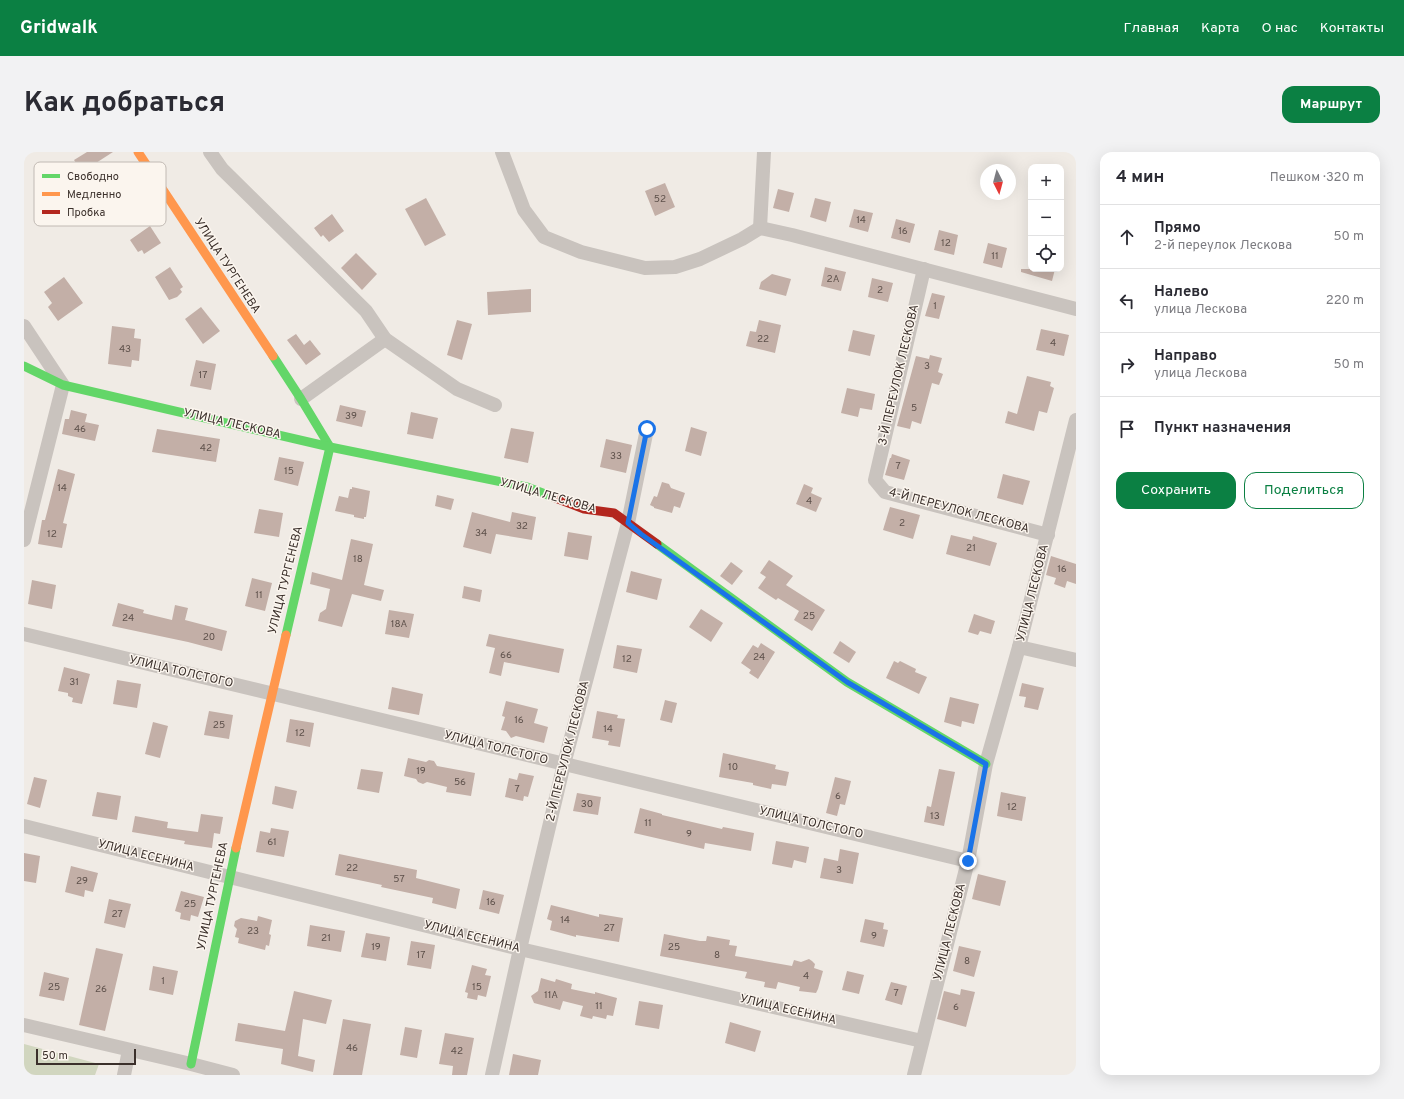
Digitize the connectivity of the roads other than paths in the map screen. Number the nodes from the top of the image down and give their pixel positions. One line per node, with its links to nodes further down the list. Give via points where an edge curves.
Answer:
1 (138, 152): 5 (street, УЛИЦА ТУРГЕНЕВА)
2 (210, 152): 11 (street, via 222,169 366,311)
3 (502, 152): 7 (street, via 524,210 544,237 581,252 646,268 675,267 700,259)
4 (764, 152): 7 (street)
5 (145, 162)
6 (166, 194): 14 (street, УЛИЦА ТУРГЕНЕВА)
7 (760, 228): 8 (street)
8 (924, 269): 9 (street); 19 (street, 3-Й ПЕРЕУЛОК ЛЕСКОВА)
9 (1076, 309)
10 (24, 326): 13 (street)
11 (385, 338): 14 (street); 15 (street, via 457,389)
12 (24, 366): 13 (street, УЛИЦА ЛЕСКОВА)
13 (63, 385): 18 (street, УЛИЦА ЛЕСКОВА); 22 (street)
14 (301, 399): 18 (street, УЛИЦА ТУРГЕНЕВА)
15 (495, 405)
16 (1076, 420): 21 (street, УЛИЦА ЛЕСКОВА)
17 (647, 429): 20 (street, 2-Й ПЕРЕУЛОК ЛЕСКОВА)
18 (330, 447): 20 (street, УЛИЦА ЛЕСКОВА, via 527,488 584,509 614,513); 26 (street, УЛИЦА ТУРГЕНЕВА)
19 (875, 480): 21 (street, 4-Й ПЕРЕУЛОК ЛЕСКОВА, via 885,492)
20 (628, 523): 27 (street, 2-Й ПЕРЕУЛОК ЛЕСКОВА); 28 (street, УЛИЦА ЛЕСКОВА, via 847,682)
21 (1048, 535): 24 (street, УЛИЦА ЛЕСКОВА)
22 (24, 540)
23 (24, 634): 26 (street, УЛИЦА ТОЛСТОГО)
24 (1019, 647): 25 (street); 28 (street, УЛИЦА ЛЕСКОВА)
25 (1076, 660)
26 (271, 693): 27 (street, УЛИЦА ТОЛСТОГО); 31 (street, УЛИЦА ТУРГЕНЕВА)
27 (564, 764): 30 (street, УЛИЦА ТОЛСТОГО); 32 (street, 2-Й ПЕРЕУЛОК ЛЕСКОВА)
28 (986, 764): 30 (street, УЛИЦА ЛЕСКОВА)
29 (24, 826): 31 (street, УЛИЦА ЕСЕНИНА)
30 (968, 861): 34 (street, УЛИЦА ЛЕСКОВА)
31 (229, 876): 32 (street, УЛИЦА ЕСЕНИНА); 36 (street, УЛИЦА ТУРГЕНЕВА)
32 (520, 949): 34 (street, УЛИЦА ЕСЕНИНА); 39 (street, 2-Й ПЕРЕУЛОК ЛЕСКОВА)
33 (24, 1025): 35 (street)
34 (922, 1041): 40 (street, УЛИЦА ЛЕСКОВА)
35 (129, 1050): 36 (street); 37 (street)
36 (191, 1064): 38 (street)
37 (124, 1075)
38 (233, 1075)
39 (492, 1075)
40 (914, 1075)

